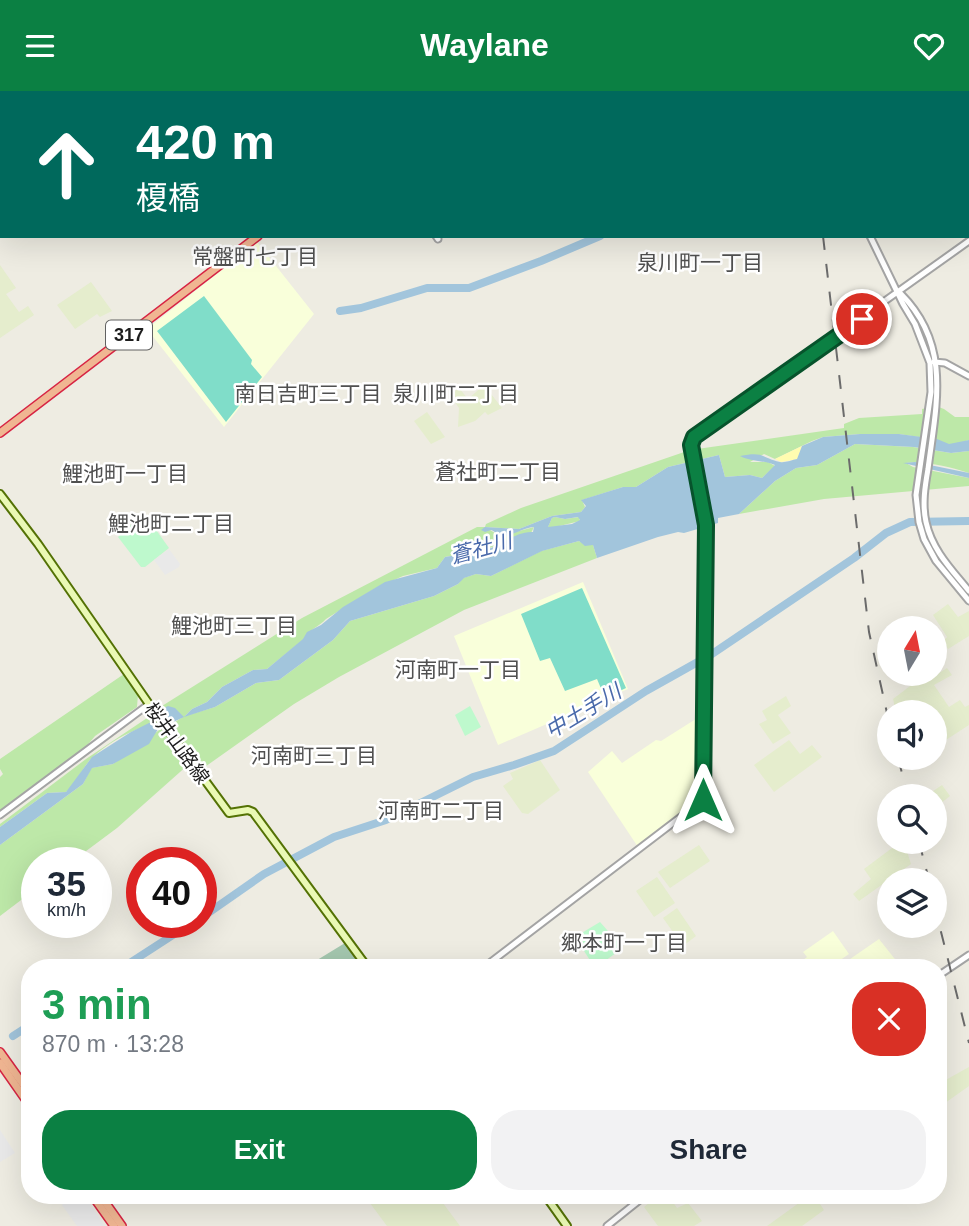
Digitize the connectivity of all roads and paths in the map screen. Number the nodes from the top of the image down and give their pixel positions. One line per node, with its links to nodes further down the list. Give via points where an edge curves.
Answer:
1 (255, 238): 8 (highway, 317)
2 (871, 238): 4 (street)
3 (969, 241): 4 (street)
4 (899, 292): 5 (street, via 932,345); 16 (street, via 694,437 690,450 706,525 703,800)
5 (933, 362): 6 (street); 7 (street, via 938,380)
6 (969, 376)
7 (933, 407): 10 (street, via 924,495 926,522 942,558); 11 (street, via 916,495 919,522 936,561)
8 (0, 433)
9 (0, 494): 12 (main road, 桜井山路線)
10 (969, 591)
11 (969, 601)
12 (149, 704): 13 (street); 15 (main road, 桜井山路線, via 229,813 253,812)
13 (0, 815)
14 (969, 955): 17 (street)
15 (361, 959)
16 (495, 959)
17 (947, 970)
18 (0, 1052): 20 (highway)
19 (0, 1063): 21 (highway)
20 (21, 1081)
21 (21, 1093)
22 (98, 1204): 26 (highway)
23 (106, 1204): 27 (highway)
24 (551, 1204): 28 (main road)
25 (635, 1204): 29 (street)
26 (114, 1226)
27 (122, 1226)
28 (567, 1226)
29 (607, 1226)

